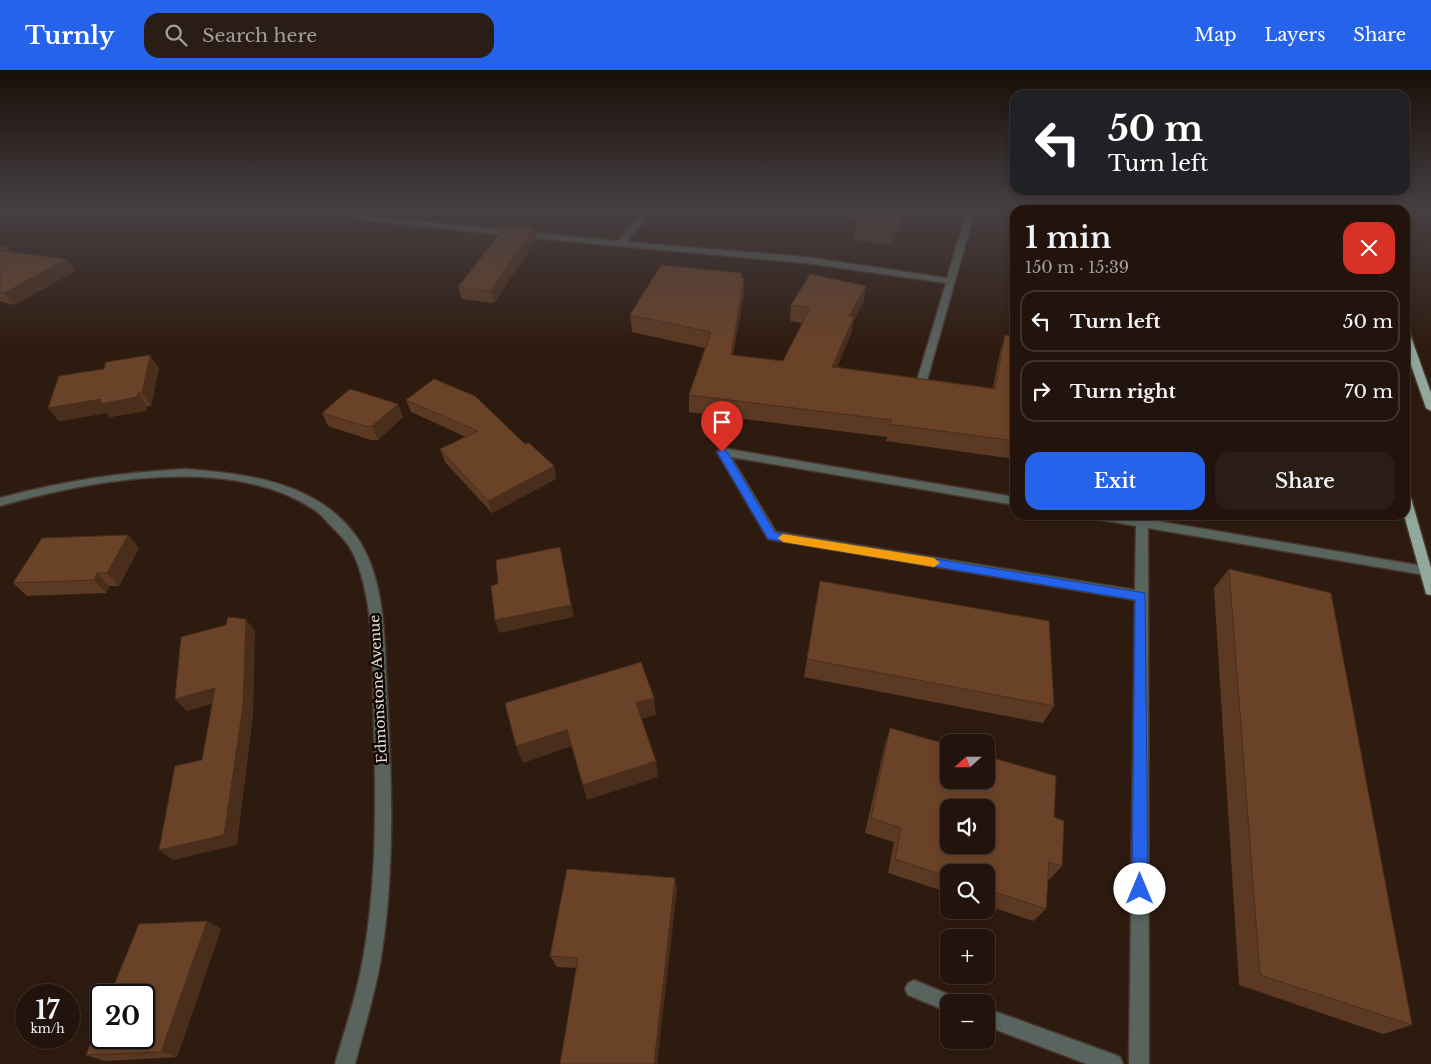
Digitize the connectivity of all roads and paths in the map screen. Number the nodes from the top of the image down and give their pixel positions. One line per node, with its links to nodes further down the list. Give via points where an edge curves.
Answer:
1 (764, 256): 3 (street)
2 (957, 256): 3 (street)
3 (950, 281): 5 (street)
4 (1410, 348): 6 (main road)
5 (921, 384)
6 (1431, 408)
7 (1010, 500): 14 (street, via 722,452 772,536)
8 (0, 502): 18 (street, Edmonstone Avenue, via 85,480 145,473 220,476 256,480 313,502 334,518 352,540 366,573 376,622 384,848 372,959)
9 (1410, 515): 12 (main road)
10 (1125, 520): 11 (street)
11 (1142, 523): 12 (street); 14 (street)
12 (1426, 570): 13 (main road)
13 (1431, 590)
14 (1141, 596): 20 (street)
15 (914, 989): 16 (street)
16 (940, 999)
17 (995, 1020): 19 (street)
18 (345, 1064)
19 (1113, 1064)
20 (1139, 1064)

